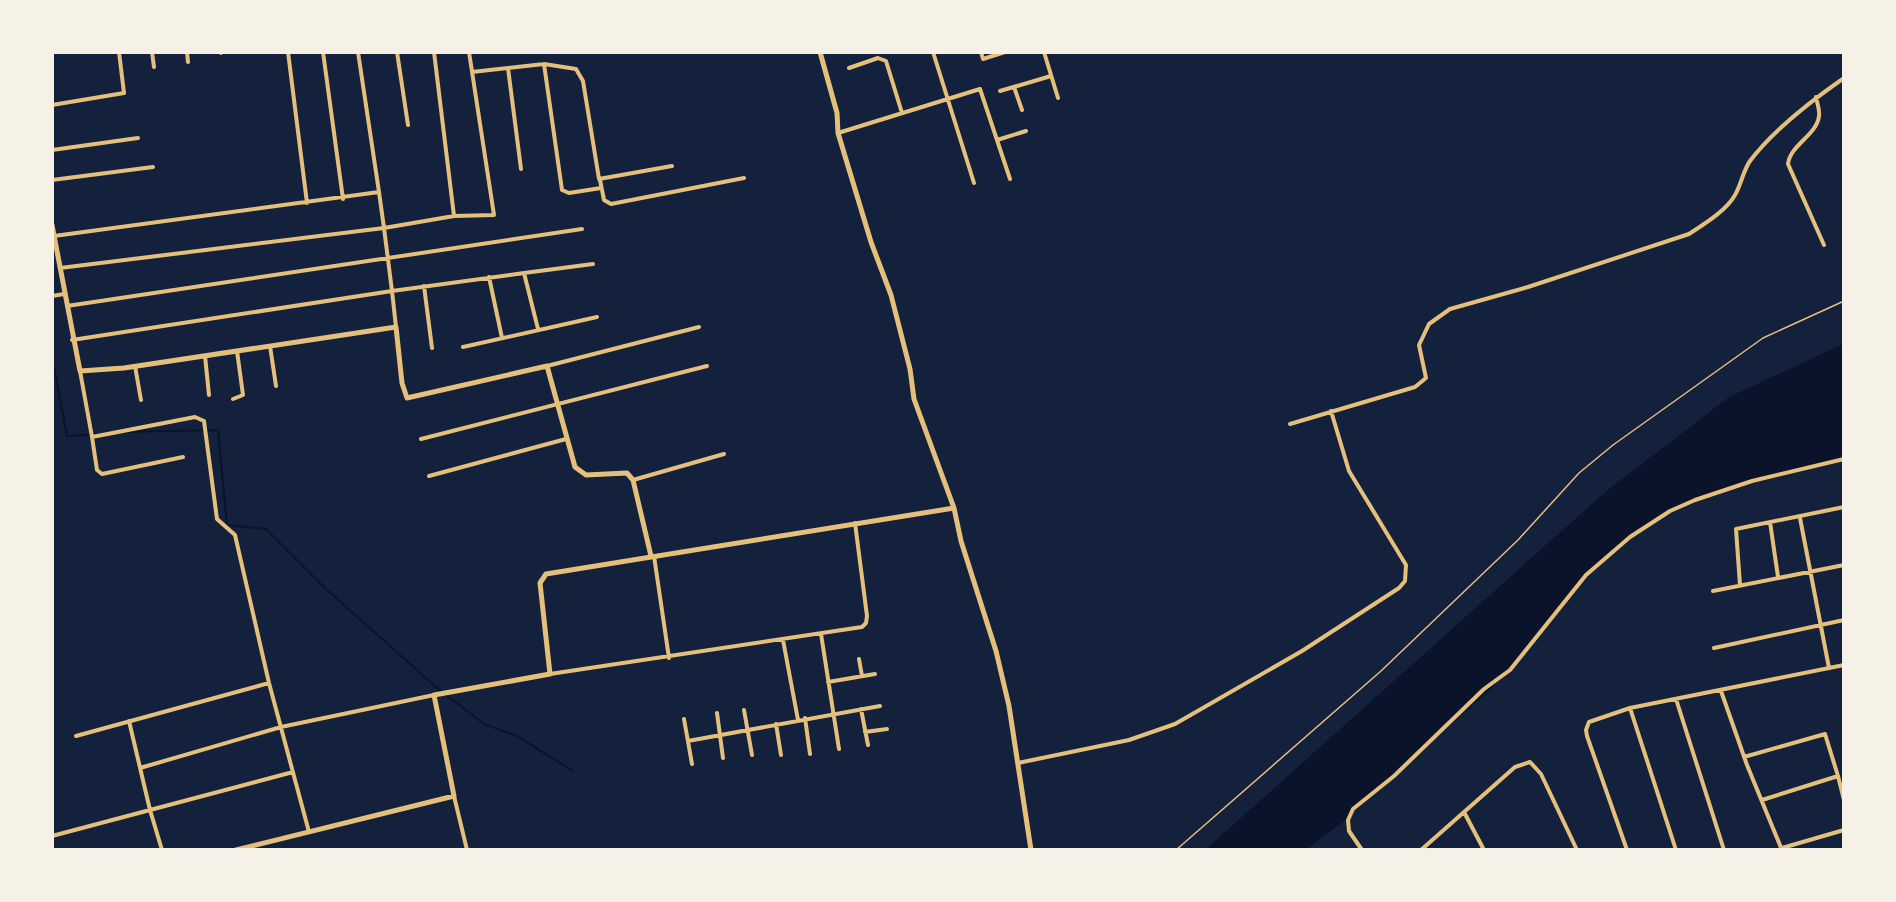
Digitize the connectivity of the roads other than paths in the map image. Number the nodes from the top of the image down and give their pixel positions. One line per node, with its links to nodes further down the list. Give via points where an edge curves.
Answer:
1 (119, 52): 28 (street, via 124,93)
2 (152, 52): 17 (street)
3 (187, 52): 15 (street)
4 (288, 52): 48 (street)
5 (323, 52): 47 (street)
6 (358, 52): 46 (street)
7 (397, 52): 31 (street)
8 (434, 52): 49 (street)
9 (469, 52): 20 (street)
10 (820, 52): 33 (street, via 837,113)
11 (933, 52): 27 (street)
12 (981, 52): 13 (street, via 983,59)
13 (1005, 52)
14 (1044, 52): 21 (street)
15 (188, 62)
16 (544, 64): 18 (street); 41 (street, via 580,72); 45 (street, via 562,189 569,193)
17 (154, 67)
18 (508, 68): 20 (street); 39 (street)
19 (849, 68): 30 (street, via 878,58 886,61)
20 (472, 72): 49 (street, via 494,215)
21 (1051, 76): 23 (street); 26 (street)
22 (1844, 78): 25 (street)
23 (1014, 87): 24 (street); 29 (street)
24 (1000, 91)
25 (1816, 97): 54 (street, via 1817,124 1791,154 1788,164); 86 (street, via 1749,162 1735,197 1689,234 1450,309 1429,324 1419,345 1426,378 1415,387)
26 (1058, 98)
27 (948, 99): 30 (street); 35 (street, via 980,89); 44 (street)
28 (52, 105)
29 (1022, 110)
30 (902, 113): 33 (street)
31 (408, 125)
32 (1026, 131): 35 (street)
33 (838, 132): 97 (street, via 891,295 921,422)
34 (138, 138): 36 (street)
35 (997, 140): 42 (street)
36 (52, 150)
37 (672, 166): 41 (street)
38 (153, 167): 43 (street)
39 (521, 169)
40 (744, 178): 45 (street, via 611,204 604,200)
41 (600, 179): 45 (street)
42 (1010, 179)
43 (52, 180)
44 (974, 183)
45 (601, 188)
46 (379, 192): 47 (street); 51 (street)
47 (343, 199): 48 (street)
48 (306, 203): 53 (street)
49 (454, 216): 51 (street)
50 (52, 225): 53 (street)
51 (384, 228): 56 (street); 58 (street)
52 (582, 229): 56 (street)
53 (54, 236): 55 (street)
54 (1824, 245)
55 (55, 255): 58 (street)
56 (388, 258): 62 (street); 65 (street)
57 (593, 264): 59 (street)
58 (60, 268): 63 (street)
59 (524, 273): 60 (street); 69 (street)
60 (489, 277): 61 (street); 70 (street)
61 (424, 286): 62 (street); 74 (street)
62 (392, 291): 67 (street); 71 (street)
63 (64, 294): 64 (street); 65 (street)
64 (52, 296)
65 (67, 306): 71 (street)
66 (597, 317): 69 (street)
67 (396, 327): 72 (street); 78 (street, via 407,398)
68 (699, 327): 78 (street)
69 (538, 329): 70 (street)
70 (502, 338): 73 (street)
71 (72, 340): 80 (street)
72 (270, 346): 75 (street); 81 (street)
73 (463, 347)
74 (432, 348)
75 (237, 351): 76 (street); 83 (street, via 243,395)
76 (205, 356): 77 (street); 82 (street)
77 (135, 366): 80 (street); 84 (street)
78 (547, 366): 85 (street)
79 (706, 366): 85 (street)
80 (80, 371): 88 (street)
81 (276, 386)
82 (209, 395)
83 (233, 399)
84 (141, 400)
85 (557, 404): 89 (street); 90 (street)
86 (1331, 411): 87 (street); 149 (street, via 1343,456 1357,486 1406,565 1405,581 1399,588 1302,651 1175,724 1129,740)
87 (1290, 424)
88 (92, 437): 92 (street, via 97,470 102,474); 120 (street, via 195,417 204,421 218,519 235,535)
89 (421, 438)
90 (566, 439): 94 (street); 95 (street, via 580,473 622,471)
91 (724, 454): 95 (street)
92 (183, 457)
93 (1844, 459): 166 (street, via 1752,481 1695,500 1630,537 1586,575 1510,670 1484,689 1394,776 1353,809 1349,831)
94 (429, 476)
95 (633, 480): 101 (street)
96 (1844, 507): 98 (street)
97 (954, 508): 100 (street); 149 (street, via 996,651)
98 (1800, 518): 99 (street); 103 (street)
99 (1770, 522): 104 (street); 105 (street, via 1736,529)
100 (855, 523): 101 (street); 109 (street, via 866,623)
101 (652, 555): 112 (street); 116 (street, via 553,571 542,578)
102 (1844, 566): 103 (street)
103 (1810, 573): 104 (street); 108 (street)
104 (1778, 578): 105 (street)
105 (1740, 585): 106 (street)
106 (1713, 591)
107 (1844, 620): 108 (street)
108 (1821, 624): 111 (street); 115 (street)
109 (821, 634): 110 (street); 119 (street)
110 (783, 640): 112 (street); 132 (street)
111 (1714, 648)
112 (669, 658): 116 (street)
113 (859, 659): 118 (street)
114 (1844, 665): 115 (street)
115 (1829, 668): 121 (street)
116 (550, 674): 122 (street)
117 (875, 674): 118 (street)
118 (862, 676): 119 (street)
119 (828, 682): 129 (street)
120 (269, 683): 133 (street); 135 (street)
121 (1721, 691): 123 (street); 148 (street)
122 (434, 695): 135 (street); 154 (street)
123 (1677, 699): 125 (street); 172 (street)
124 (880, 706): 126 (street)
125 (1630, 708): 170 (street, via 1589,722 1586,730); 171 (street)
126 (861, 710): 129 (street); 138 (street)
127 (744, 711): 136 (street)
128 (717, 713): 139 (street)
129 (833, 714): 130 (street); 143 (street)
130 (805, 718): 132 (street); 144 (street)
131 (684, 719): 141 (street)
132 (798, 720): 134 (street)
133 (129, 721): 140 (street); 151 (street)
134 (776, 724): 136 (street); 146 (street)
135 (281, 727): 151 (street); 152 (street)
136 (747, 729): 139 (street); 145 (street)
137 (886, 729): 138 (street)
138 (865, 732): 142 (street)
139 (720, 735): 141 (street); 147 (street)
140 (76, 736)
141 (688, 741): 150 (street)
142 (867, 745)
143 (839, 749)
144 (810, 754)
145 (752, 755)
146 (781, 755)
147 (723, 758)
148 (1744, 758): 153 (street, via 1825,734); 155 (street)
149 (1017, 763): 165 (street)
150 (692, 764)
151 (140, 768): 157 (street)
152 (293, 772): 157 (street); 160 (street)
153 (1838, 776): 155 (street); 156 (street)
154 (454, 796): 160 (street); 164 (street)
155 (1762, 800): 173 (street)
156 (1844, 800)
157 (150, 810): 161 (street); 162 (street)
158 (1464, 812): 167 (street); 168 (street); 169 (street, via 1515,767 1530,762 1541,774)
159 (1844, 830): 173 (street)
160 (309, 831): 163 (street)
161 (52, 836)
162 (162, 849)
163 (236, 849)
164 (467, 849)
165 (1031, 849)
166 (1362, 849)
167 (1421, 849)
168 (1484, 849)
169 (1577, 849)
170 (1627, 849)
171 (1676, 849)
172 (1724, 849)
173 (1782, 849)

